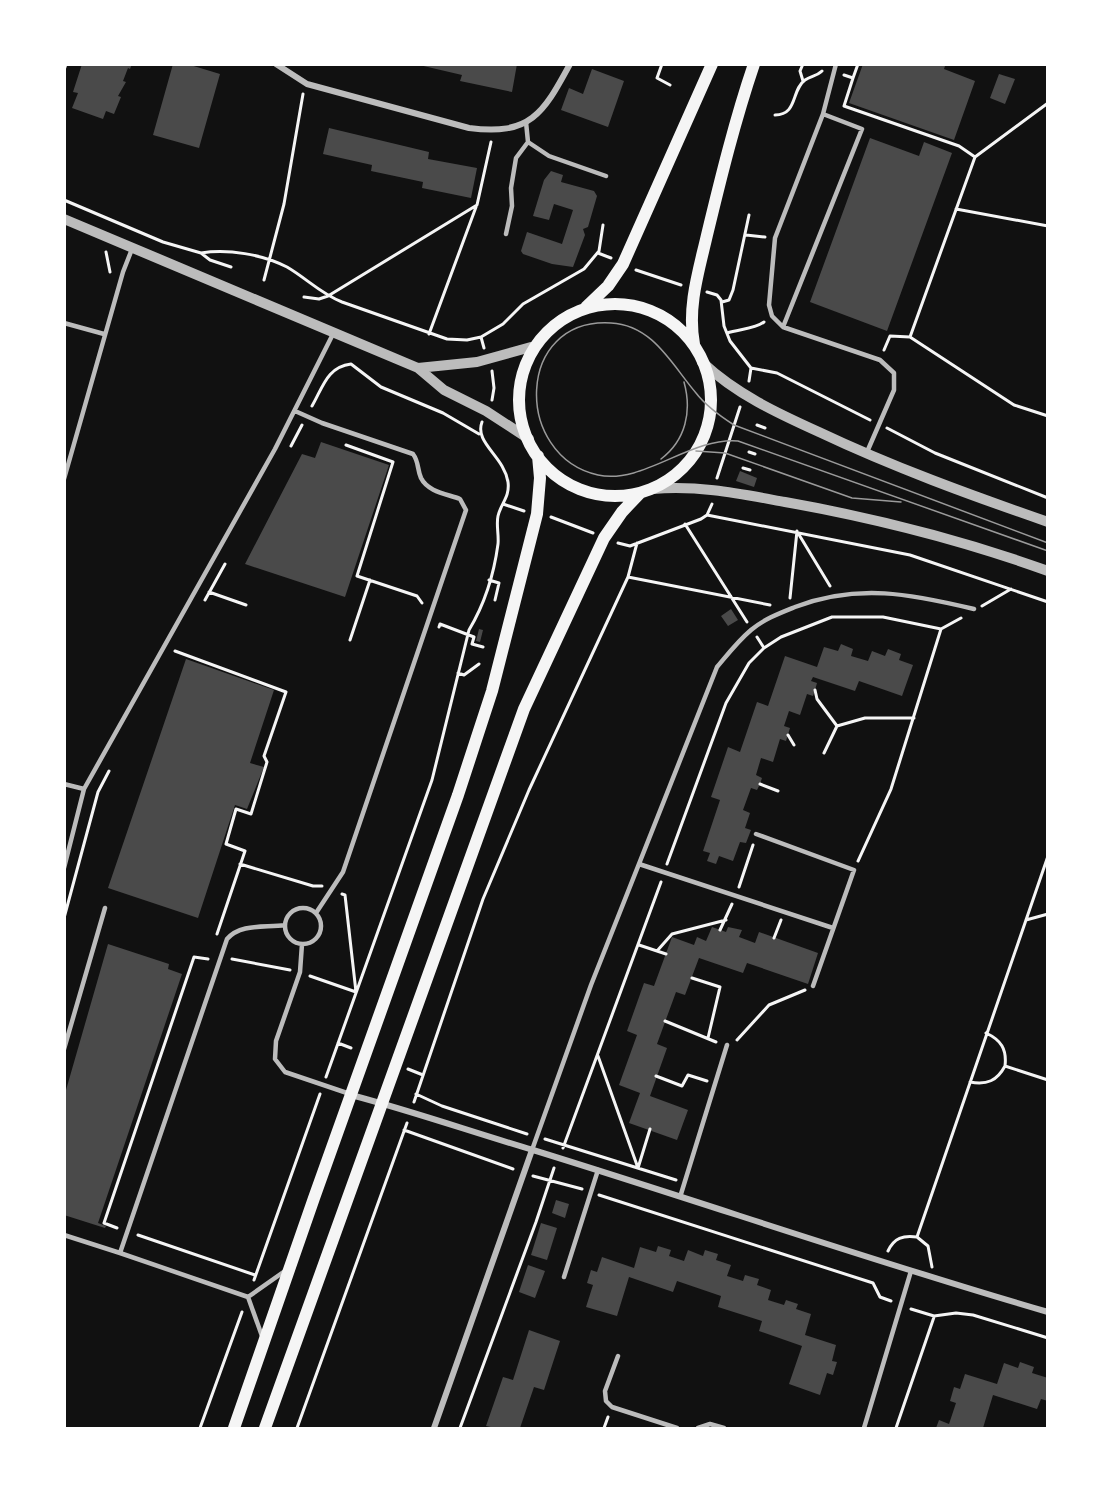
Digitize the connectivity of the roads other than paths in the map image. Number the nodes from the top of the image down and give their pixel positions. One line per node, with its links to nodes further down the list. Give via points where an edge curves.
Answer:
1 (276, 64): 7 (street, via 307,84 470,128 515,129)
2 (570, 64): 7 (street, via 539,114)
3 (712, 64): 13 (main road, via 623,264 608,286)
4 (754, 64): 18 (main road, via 694,289)
5 (836, 64): 6 (lane)
6 (823, 114): 15 (lane, via 775,238 769,295 772,316); 15 (lane, via 862,129)
7 (526, 122): 8 (lane)
8 (528, 142): 9 (lane, via 549,156); 11 (lane, via 516,158)
9 (606, 176)
10 (64, 219): 12 (street)
11 (506, 234)
12 (132, 248): 16 (lane); 17 (street)
13 (585, 308): 18 (main road, via 611,304 643,309 671,324); 19 (main road, via 552,324)
14 (64, 324): 16 (lane)
15 (783, 327): 24 (lane, via 880,360 894,374 894,390)
16 (104, 334): 26 (lane)
17 (334, 334): 21 (street); 22 (lane)
18 (694, 345): 20 (main road)
19 (531, 347): 21 (street, via 477,362); 23 (main road, via 519,378 518,394)
20 (702, 362): 24 (street, via 744,395); 27 (main road, via 711,408 703,445 676,477)
21 (418, 368): 23 (street, via 444,390)
22 (295, 411): 33 (lane); 38 (lane, via 413,454 430,489 460,499 466,510 343,872)
23 (529, 439): 25 (main road)
24 (866, 454): 29 (street)
25 (538, 456): 28 (main road, via 553,474 570,484 603,494); 45 (main road, via 537,514 503,651 458,795)
26 (64, 479)
27 (653, 489): 28 (main road); 30 (street, via 687,486 888,522 947,537)
28 (639, 493): 46 (main road, via 604,538 524,709)
29 (1047, 522)
30 (1047, 571)
31 (974, 609): 35 (lane, via 897,592 834,595 789,609 752,629 717,667)
32 (64, 784): 33 (lane)
33 (84, 789): 36 (lane)
34 (756, 834): 40 (lane, via 854,870)
35 (639, 864): 40 (lane); 47 (lane)
36 (64, 868)
37 (105, 908): 44 (lane)
38 (316, 914): 39 (lane, via 310,909 296,909); 41 (lane, via 320,920 319,933)
39 (285, 925): 41 (lane, via 289,939); 51 (lane, via 234,931 227,939)
40 (833, 928): 42 (lane)
41 (302, 944): 45 (lane, via 300,972 276,1041 275,1059 285,1072)
42 (813, 986)
43 (727, 1046): 49 (lane)
44 (64, 1049)
45 (350, 1095): 46 (street); 52 (main road)
46 (383, 1103): 47 (street); 60 (main road)
47 (532, 1150): 48 (street); 61 (street)
48 (598, 1170): 49 (street); 54 (lane)
49 (681, 1194): 53 (street)
50 (64, 1235): 51 (lane)
51 (120, 1253): 55 (lane)
52 (290, 1267): 55 (lane); 57 (main road)
53 (911, 1271): 56 (street); 65 (lane)
54 (564, 1277)
55 (248, 1297): 57 (lane)
56 (1047, 1312)
57 (264, 1344): 59 (main road)
58 (618, 1356): 62 (lane, via 605,1391 606,1401 612,1407)
59 (234, 1428)
60 (265, 1428)
61 (434, 1428)
62 (677, 1428)
63 (698, 1428): 64 (lane, via 710,1424)
64 (724, 1428)
65 (864, 1428)

